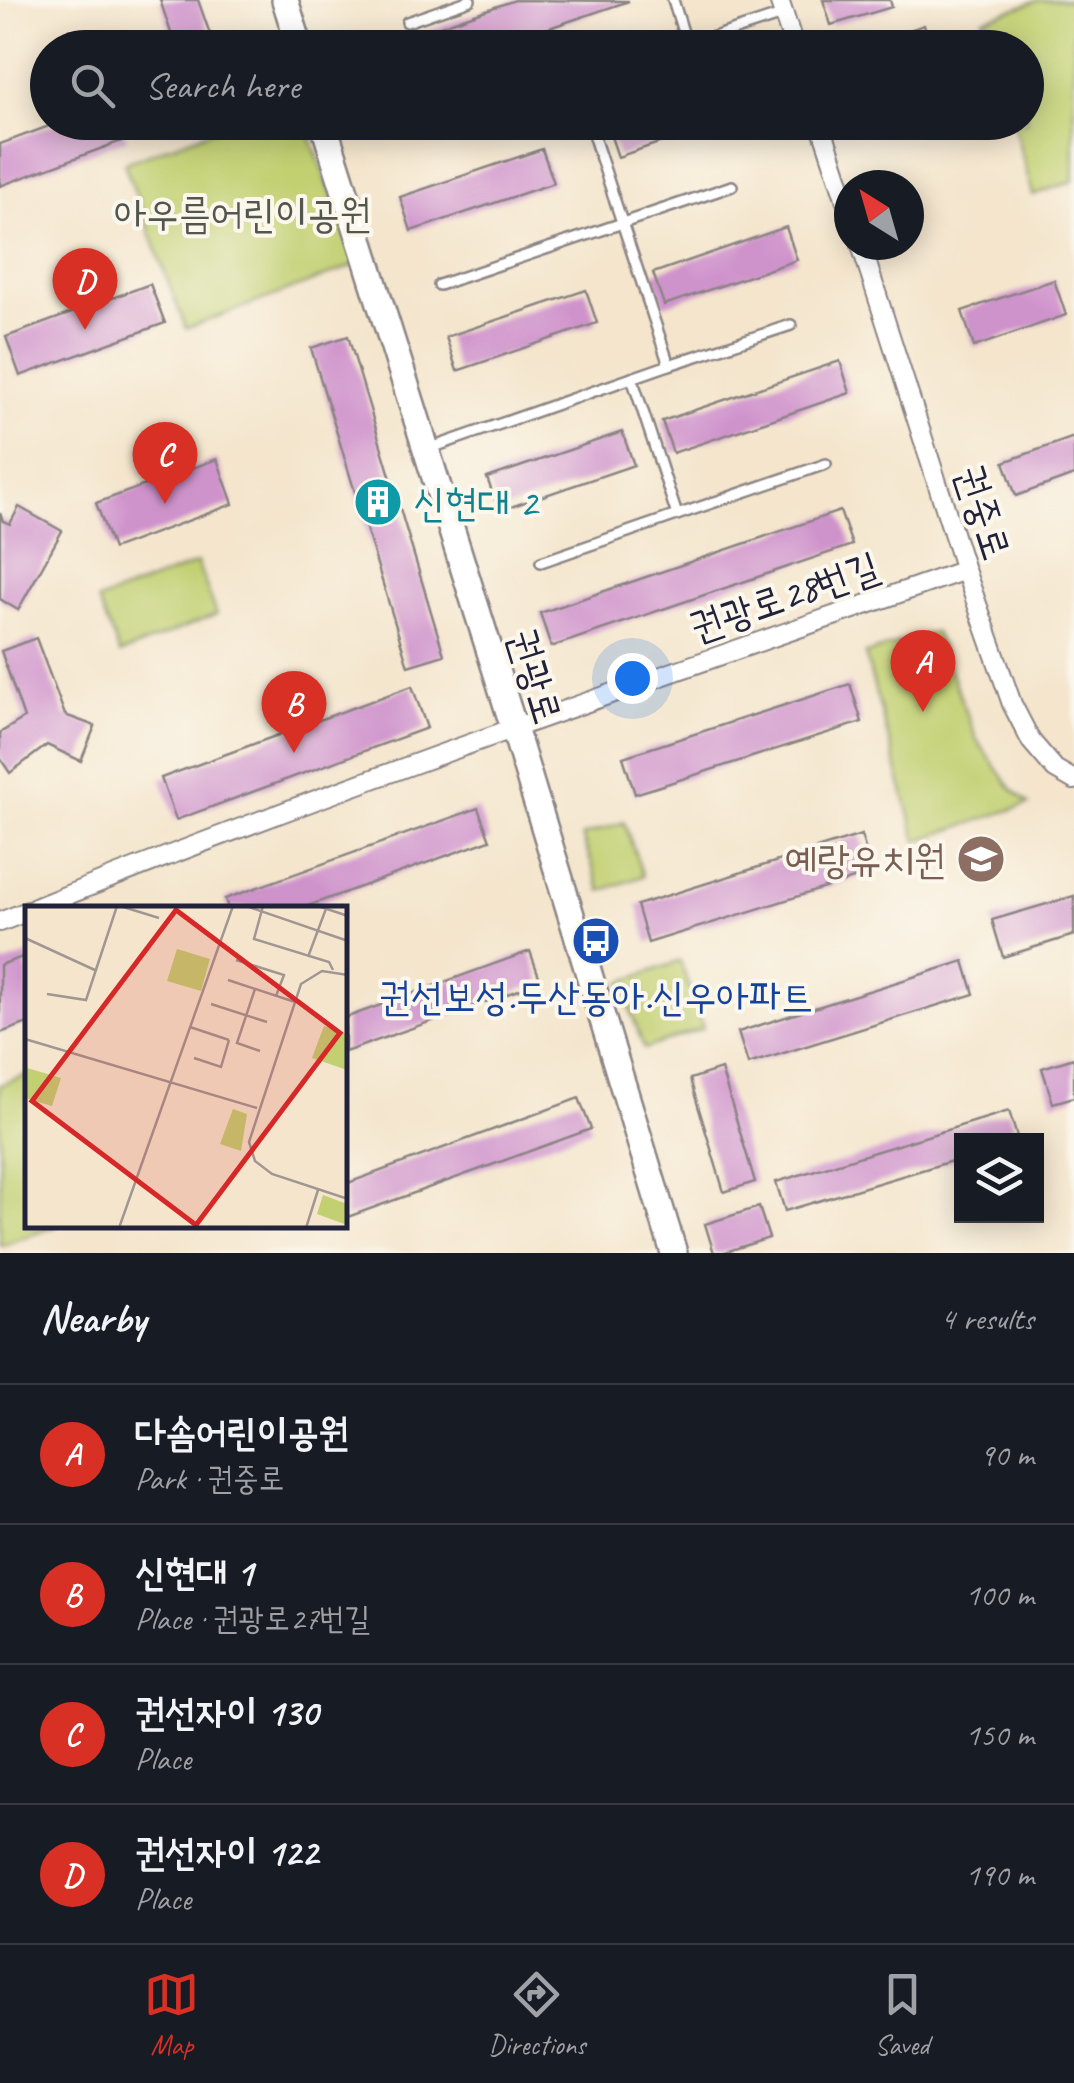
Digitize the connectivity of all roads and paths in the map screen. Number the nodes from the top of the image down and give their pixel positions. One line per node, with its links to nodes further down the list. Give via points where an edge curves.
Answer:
1 (285, 0): 6 (street)
2 (470, 0): 5 (lane)
3 (673, 0): 7 (lane)
4 (782, 7): 8 (lane)
5 (407, 22)
6 (294, 30)
7 (680, 30)
8 (724, 30)
9 (330, 140): 20 (street, 권광로)
10 (595, 140): 14 (lane)
11 (826, 140): 12 (street)
12 (836, 170)
13 (732, 186): 14 (lane)
14 (622, 223): 16 (lane); 18 (lane)
15 (866, 260): 24 (street, 권중로)
16 (439, 284)
17 (791, 325): 18 (lane)
18 (669, 365): 19 (lane)
19 (632, 378): 20 (lane); 22 (lane)
20 (426, 450): 25 (street, 권광로)
21 (826, 464): 22 (lane)
22 (677, 515): 23 (lane)
23 (540, 562)
24 (965, 570): 25 (street, 권광로28번길); 26 (street, 권중로, via 1012,704 1032,741)
25 (514, 728): 27 (street, 권광로28번길); 30 (street, 권광로)
26 (1074, 780)
27 (39, 906)
28 (25, 912): 29 (street)
29 (0, 922)
30 (674, 1253)

